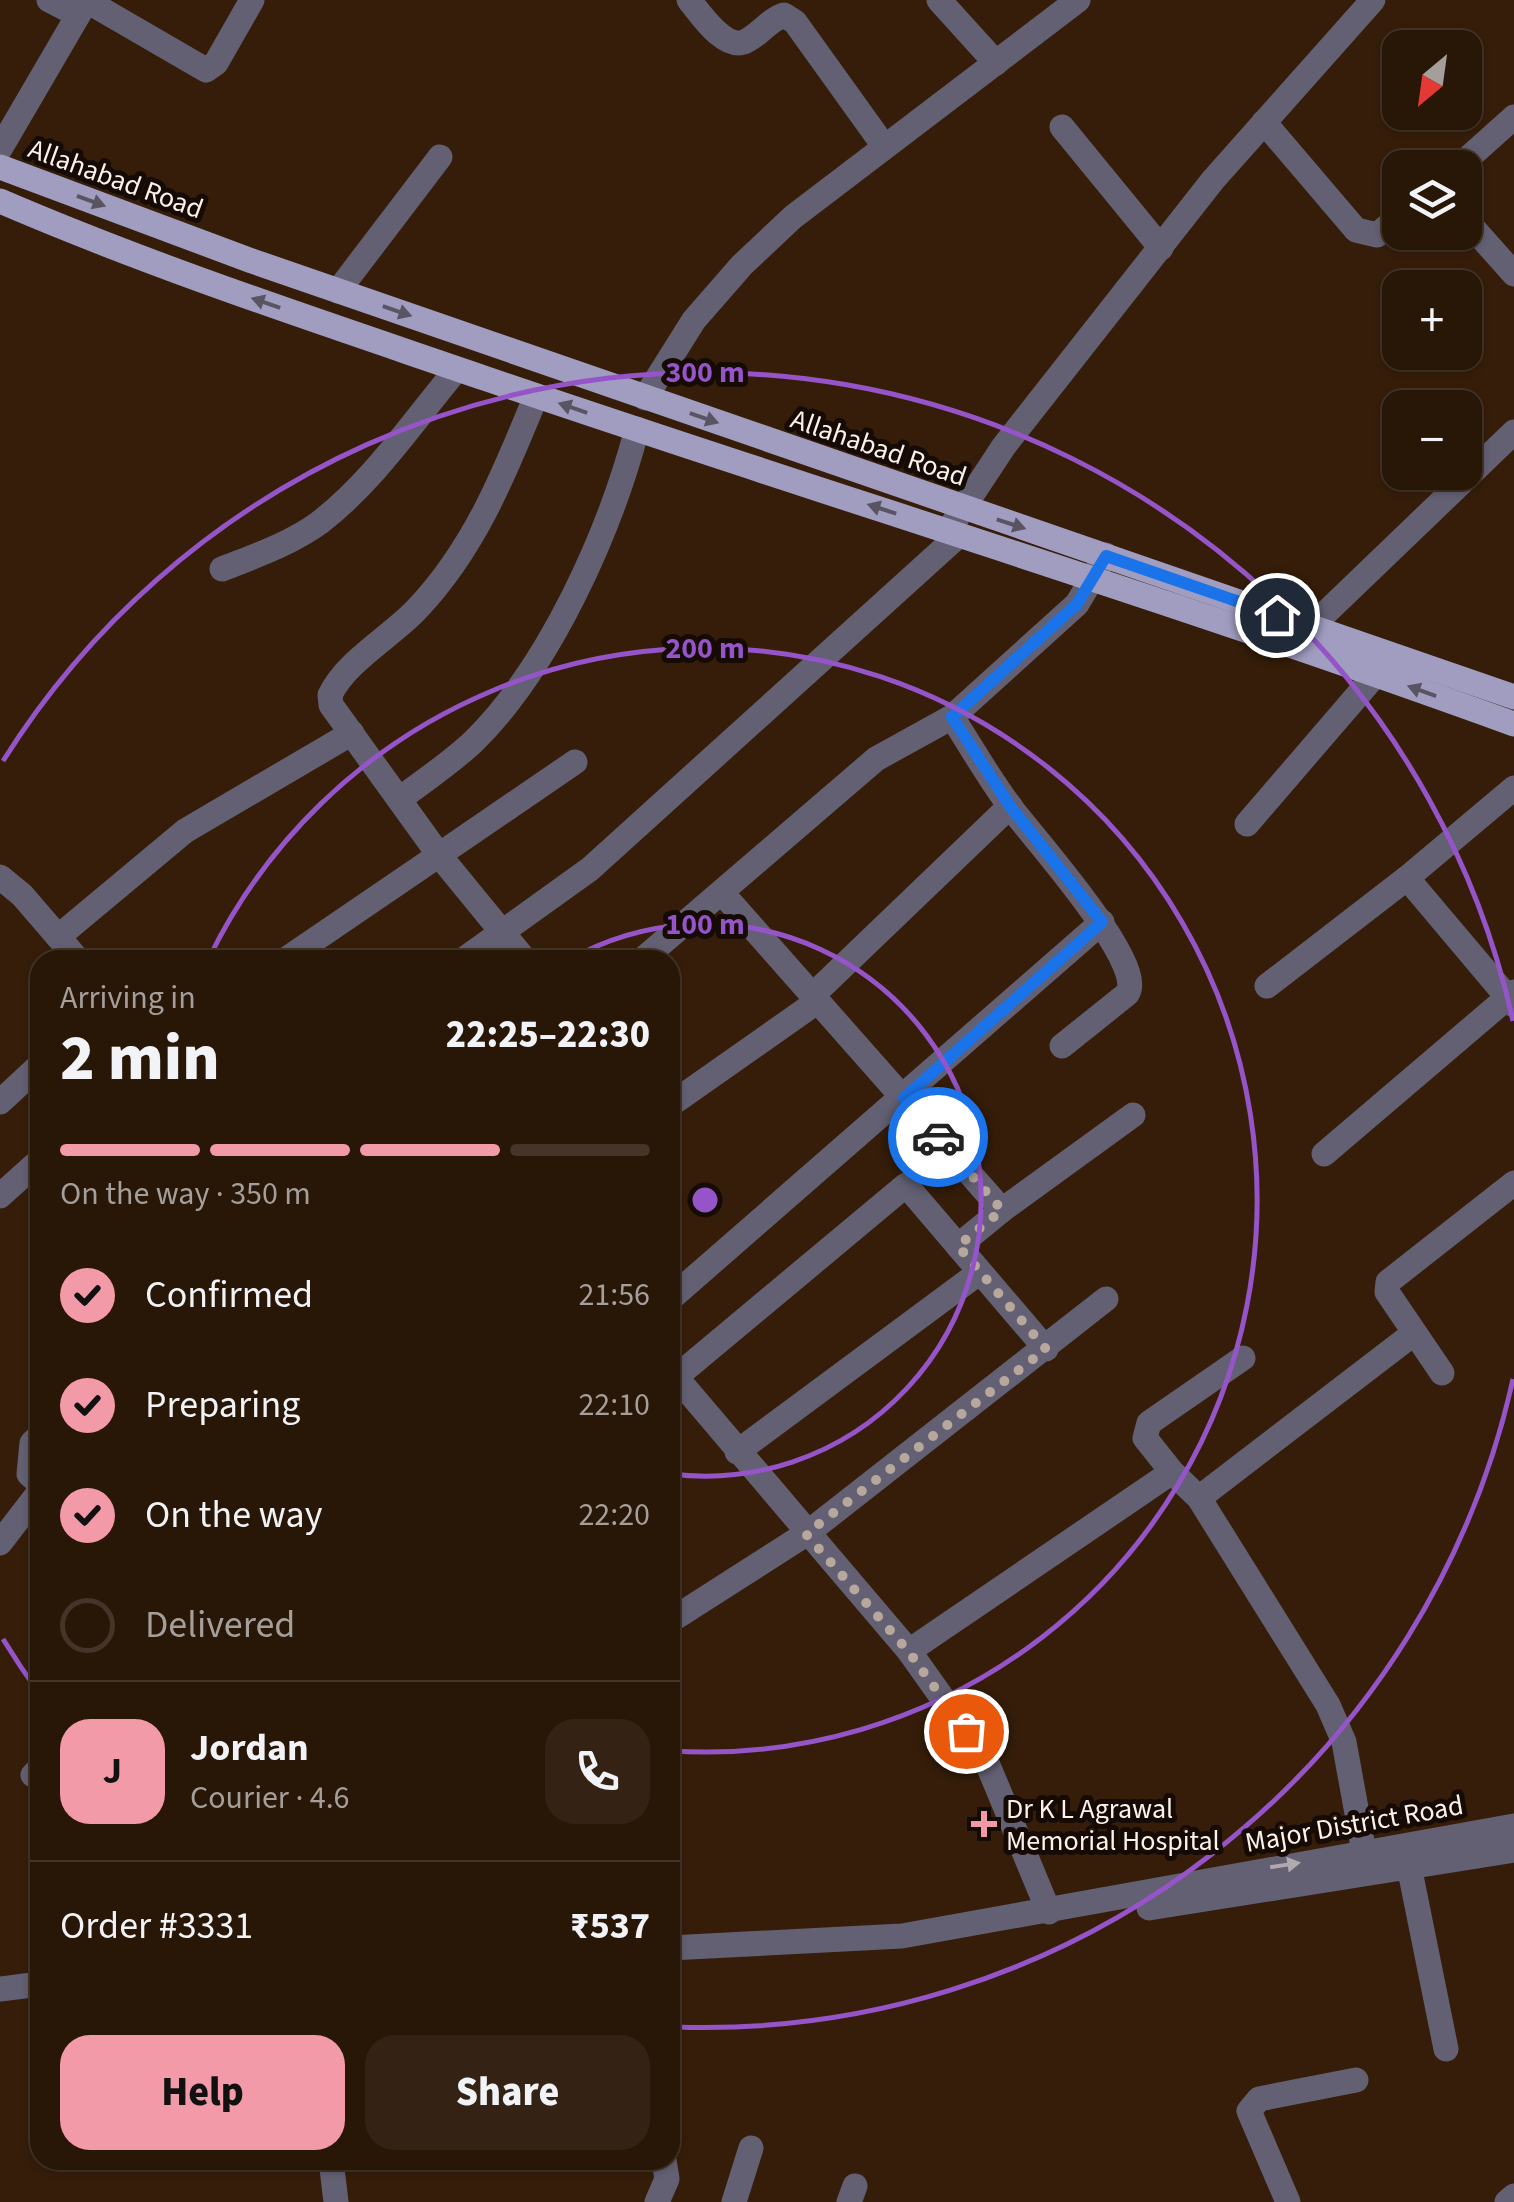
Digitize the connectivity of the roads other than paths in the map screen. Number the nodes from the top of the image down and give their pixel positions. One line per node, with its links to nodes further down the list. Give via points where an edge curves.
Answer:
1 (48, 0): 7 (street)
2 (252, 0): 7 (street, via 216,64 206,70)
3 (689, 0): 12 (street, via 735,42 775,18 795,22)
4 (939, 0): 8 (street)
5 (1078, 0): 8 (street)
6 (1373, 0): 10 (street)
7 (84, 5): 13 (street)
8 (996, 62): 12 (street)
9 (1514, 117): 14 (street)
10 (1264, 122): 18 (street, via 1356,230); 20 (street)
11 (1062, 127): 20 (street)
12 (884, 146): 25 (street, via 742,264 694,320)
13 (0, 149)
14 (1477, 150)
15 (440, 157): 22 (street)
16 (0, 167): 22 (main road, Allahabad Road, one-way to 22)
17 (0, 201): 23 (main road, one-way to 17, via 134,258)
18 (1382, 230)
19 (1482, 238): 21 (street)
20 (1160, 248): 28 (street)
21 (1514, 274)
22 (338, 290): 25 (main road, Allahabad Road, one-way to 25)
23 (457, 369): 24 (main road); 31 (street, via 350,497 302,534)
24 (536, 396): 26 (main road, one-way to 24); 38 (street, via 494,498 459,556 418,608 334,687 331,705)
25 (645, 398): 28 (main road, Allahabad Road, one-way to 28)
26 (637, 430): 29 (main road, one-way to 26); 41 (street, via 619,500 532,673 473,742)
27 (1514, 432): 33 (street)
28 (962, 508): 29 (street); 30 (main road, Allahabad Road, one-way to 30)
29 (954, 533): 32 (main road); 49 (street, via 604,856)
30 (1106, 556): 32 (street); 33 (main road, Allahabad Road)
31 (222, 570)
32 (1095, 580): 34 (main road); 36 (street)
33 (1311, 627): 35 (main road, Allahabad Road)
34 (1376, 674): 37 (main road, one-way to 34); 43 (street)
35 (1514, 698)
36 (952, 717): 42 (street); 47 (street, via 876,759)
37 (1514, 724)
38 (352, 733): 41 (street); 50 (street, via 186,831)
39 (575, 762): 44 (street)
40 (1514, 788): 46 (street)
41 (401, 798): 44 (street)
42 (1010, 806): 48 (street); 57 (street)
43 (1247, 824)
44 (439, 855): 49 (street); 52 (street)
45 (0, 877): 50 (street)
46 (1407, 878): 56 (street); 58 (street)
47 (723, 894): 55 (street); 57 (street)
48 (1102, 922): 59 (street, via 1132,988); 62 (street)
49 (504, 933): 53 (street); 54 (street)
50 (58, 937): 51 (street)
51 (69, 950)
52 (300, 950)
53 (478, 950)
54 (517, 950)
55 (654, 950)
56 (1267, 986)
57 (815, 998): 61 (street); 62 (street)
58 (1512, 998): 65 (street)
59 (1062, 1046)
60 (30, 1074): 63 (street)
61 (680, 1098)
62 (904, 1098): 69 (street); 72 (street)
63 (0, 1102)
64 (1133, 1115): 69 (street)
65 (1324, 1154)
66 (30, 1169): 68 (street)
67 (1513, 1186): 74 (street, via 1388,1282 1386,1292)
68 (0, 1196)
69 (1002, 1210): 70 (street)
70 (958, 1246): 71 (street); 77 (street, via 906,1185)
71 (980, 1272): 75 (street); 80 (street)
72 (680, 1290)
73 (1106, 1299): 75 (street)
74 (1413, 1334): 78 (street); 82 (street)
75 (1046, 1349): 84 (street)
76 (1243, 1358): 81 (street, via 1148,1424 1145,1438)
77 (680, 1367)
78 (1442, 1373)
79 (680, 1382): 80 (street)
80 (737, 1452): 84 (street)
81 (1172, 1472): 82 (street); 87 (street)
82 (1200, 1498): 90 (street, via 1328,1706 1344,1742)
83 (30, 1502): 85 (street)
84 (806, 1534): 86 (street); 87 (street)
85 (0, 1543)
86 (680, 1615)
87 (909, 1652): 92 (street, via 985,1758)
88 (1514, 1826): 90 (street, Major District Road)
89 (1514, 1850): 91 (street)
90 (1364, 1852): 92 (street, Major District Road, one-way to 90)
91 (1410, 1866): 94 (street, via 924,1943); 99 (street)
92 (1050, 1912): 93 (street, Major District Road, via 902,1936)
93 (680, 1947)
94 (680, 1959)
95 (30, 1985): 96 (street)
96 (0, 1989)
97 (30, 2001): 98 (street)
98 (0, 2003)
99 (1446, 2049)
100 (1356, 2080): 108 (street, via 1253,2104 1250,2116)
101 (751, 2148): 107 (street)
102 (332, 2170): 105 (street)
103 (666, 2170): 106 (street)
104 (1514, 2196): 109 (street)
105 (336, 2202)
106 (657, 2202)
107 (734, 2202)
108 (1288, 2202)
109 (1507, 2202)

